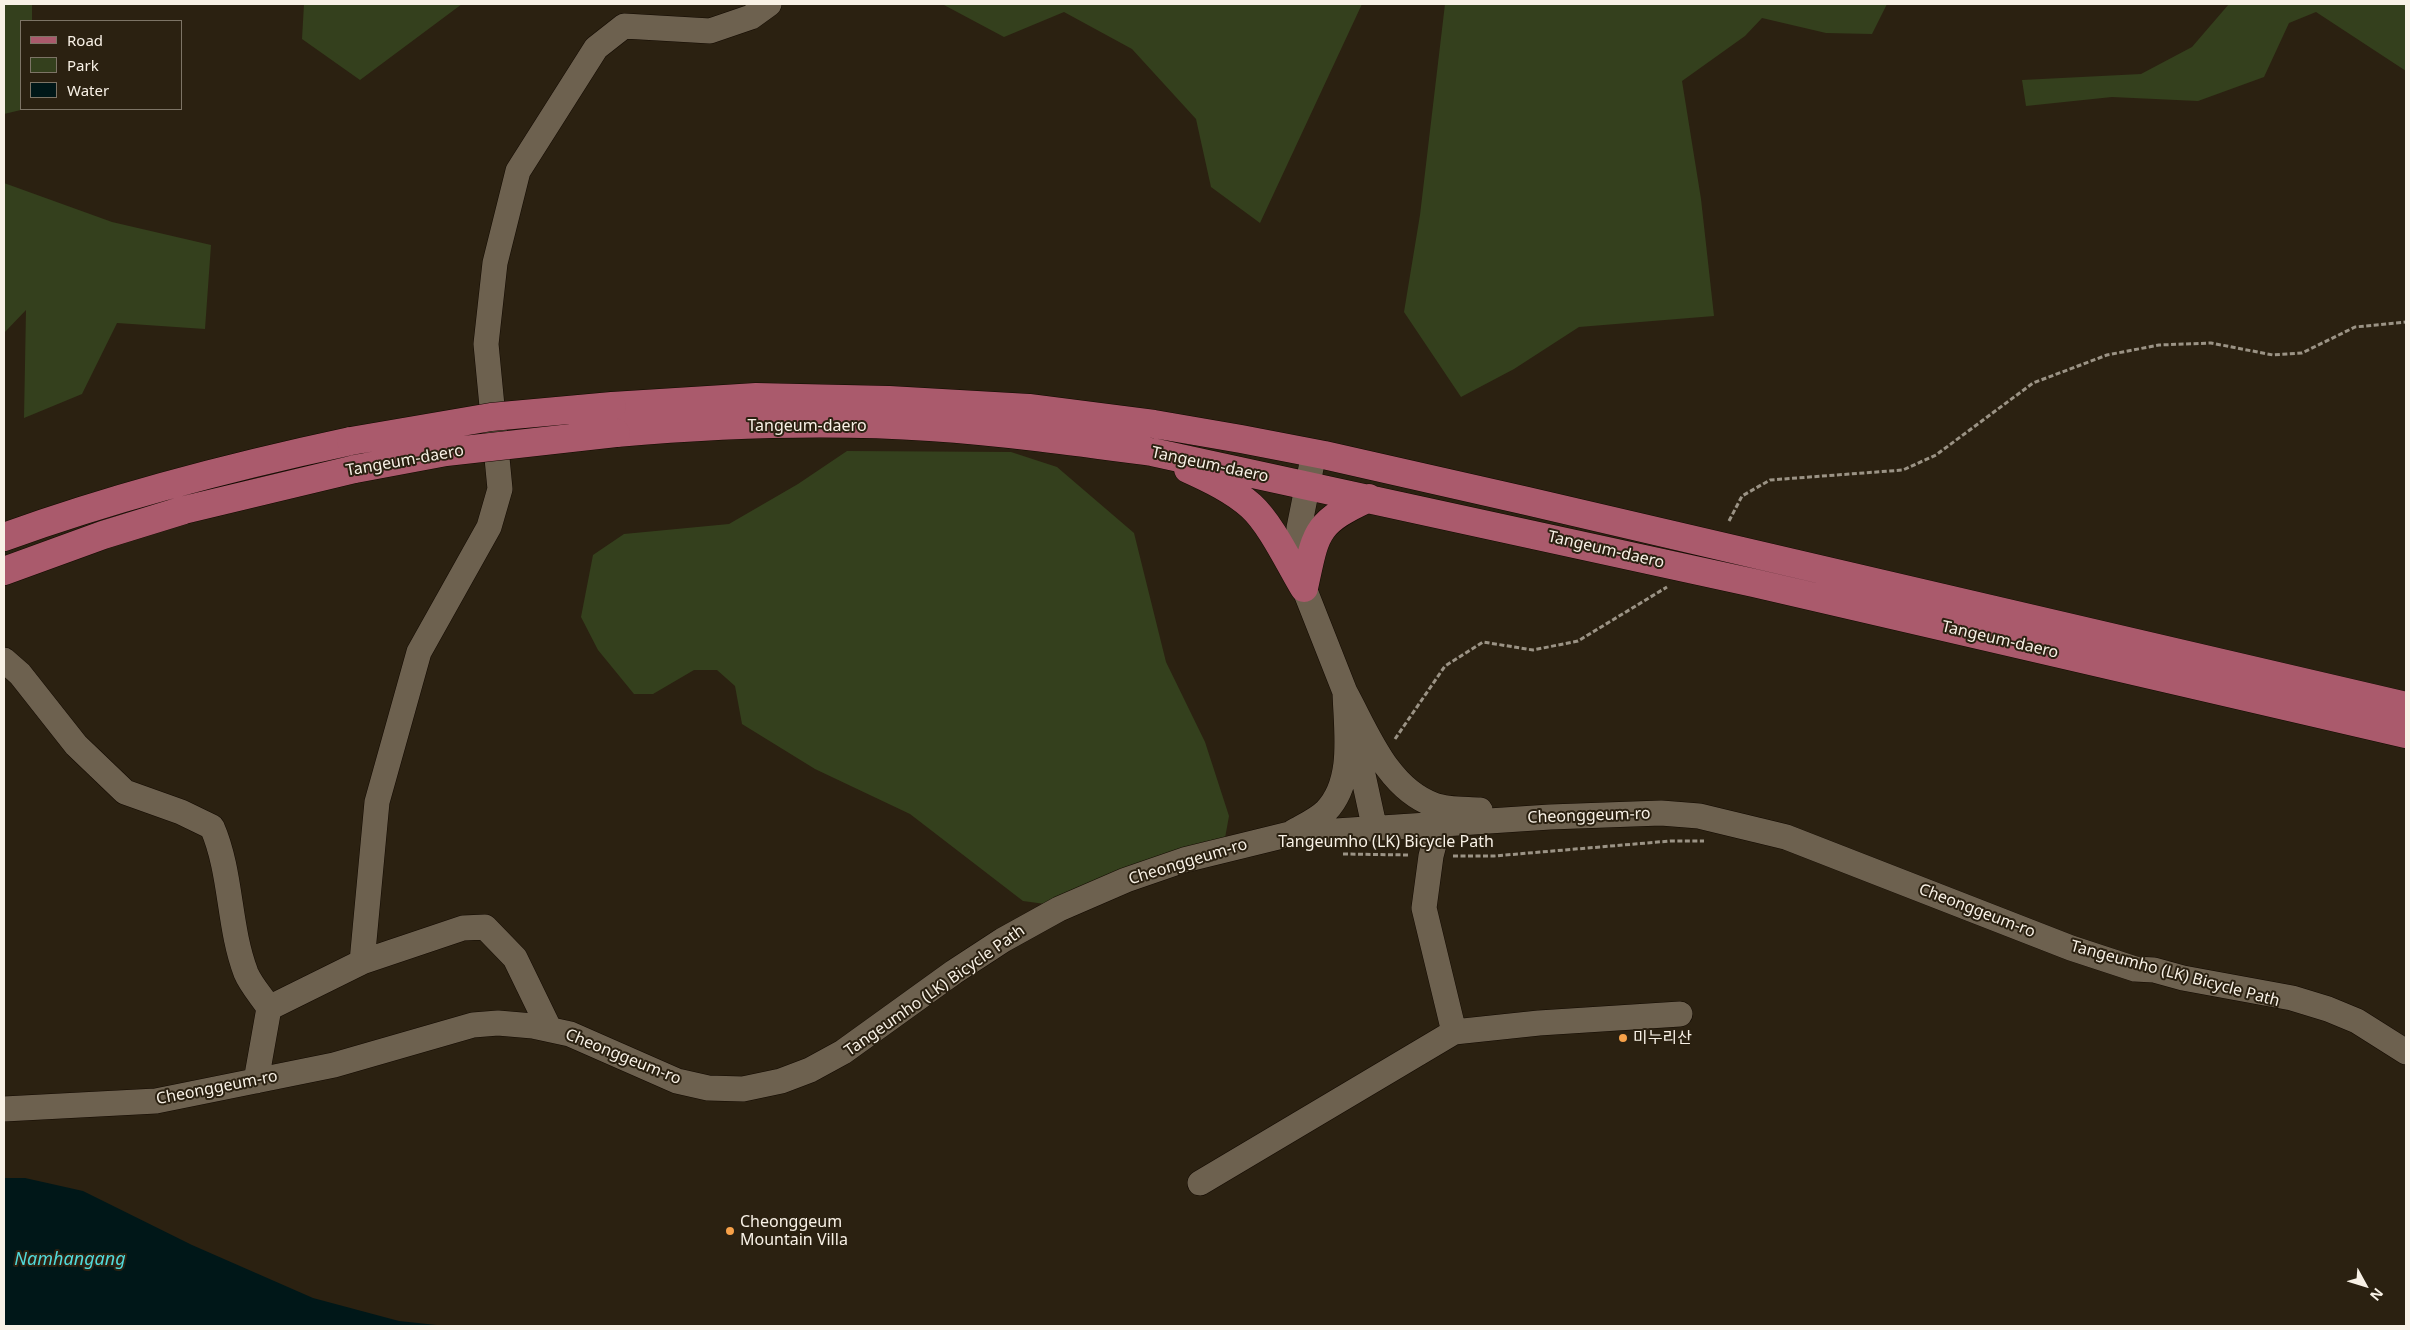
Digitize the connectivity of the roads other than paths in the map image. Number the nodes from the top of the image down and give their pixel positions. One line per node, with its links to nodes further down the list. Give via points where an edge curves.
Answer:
1 (769, 4): 17 (street, via 751,17 710,31 624,26 596,48 518,171 495,263 486,344 500,489 489,527 419,652 411,679 377,802)
2 (1152, 452): 4 (main road, Tangeum-daero); 7 (main road, Tangeum-daero, bridge, via 1051,438 929,427 798,424 685,427 616,433 446,452 355,469 184,510); 8 (main road, via 1215,482 1252,507 1275,538)
3 (1314, 453): 4 (street); 6 (main road, Tangeum-daero, bridge, via 1154,424 1029,408 756,397 612,406 491,417 247,463 71,513); 11 (main road, Tangeum-daero)
4 (1307, 485): 5 (main road, Tangeum-daero); 8 (street, via 1299,528)
5 (1369, 498): 8 (main road, via 1341,510 1316,537); 12 (main road, Tangeum-daero, via 1754,583)
6 (4, 537)
7 (4, 571)
8 (1304, 588): 10 (street)
9 (4, 660): 18 (street, via 20,674 76,745 125,792 212,827 220,846 246,974)
10 (1345, 692): 13 (street, via 1381,759 1414,795 1435,806); 15 (street); 16 (street, via 1346,762 1338,794 1325,812)
11 (2406, 706)
12 (2406, 734)
13 (1550, 817): 14 (street, Cheonggeum-ro); 22 (street, Cheonggeum-ro, via 1661,813 1699,816 1786,837 2072,948 2136,969 2292,998 2328,1009 2358,1021)
14 (1439, 825): 15 (street, Cheonggeum-ro); 21 (street, via 1424,908)
15 (1375, 830): 16 (street, Cheonggeum-ro)
16 (1290, 834): 20 (street, Cheonggeum-ro, via 1184,860 1126,880 1059,909 962,967 843,1052 781,1082 742,1089 708,1088 655,1072 570,1034)
17 (362, 962): 18 (street); 20 (street, via 463,928 485,927 515,958)
18 (269, 1008): 23 (street)
19 (1680, 1014): 21 (street)
20 (549, 1028): 23 (street, Cheonggeum-ro, via 514,1024 473,1025 334,1065)
21 (1454, 1032): 25 (street)
22 (2406, 1052)
23 (256, 1081): 24 (street, Cheonggeum-ro, via 156,1101)
24 (4, 1109)
25 (1200, 1183)

